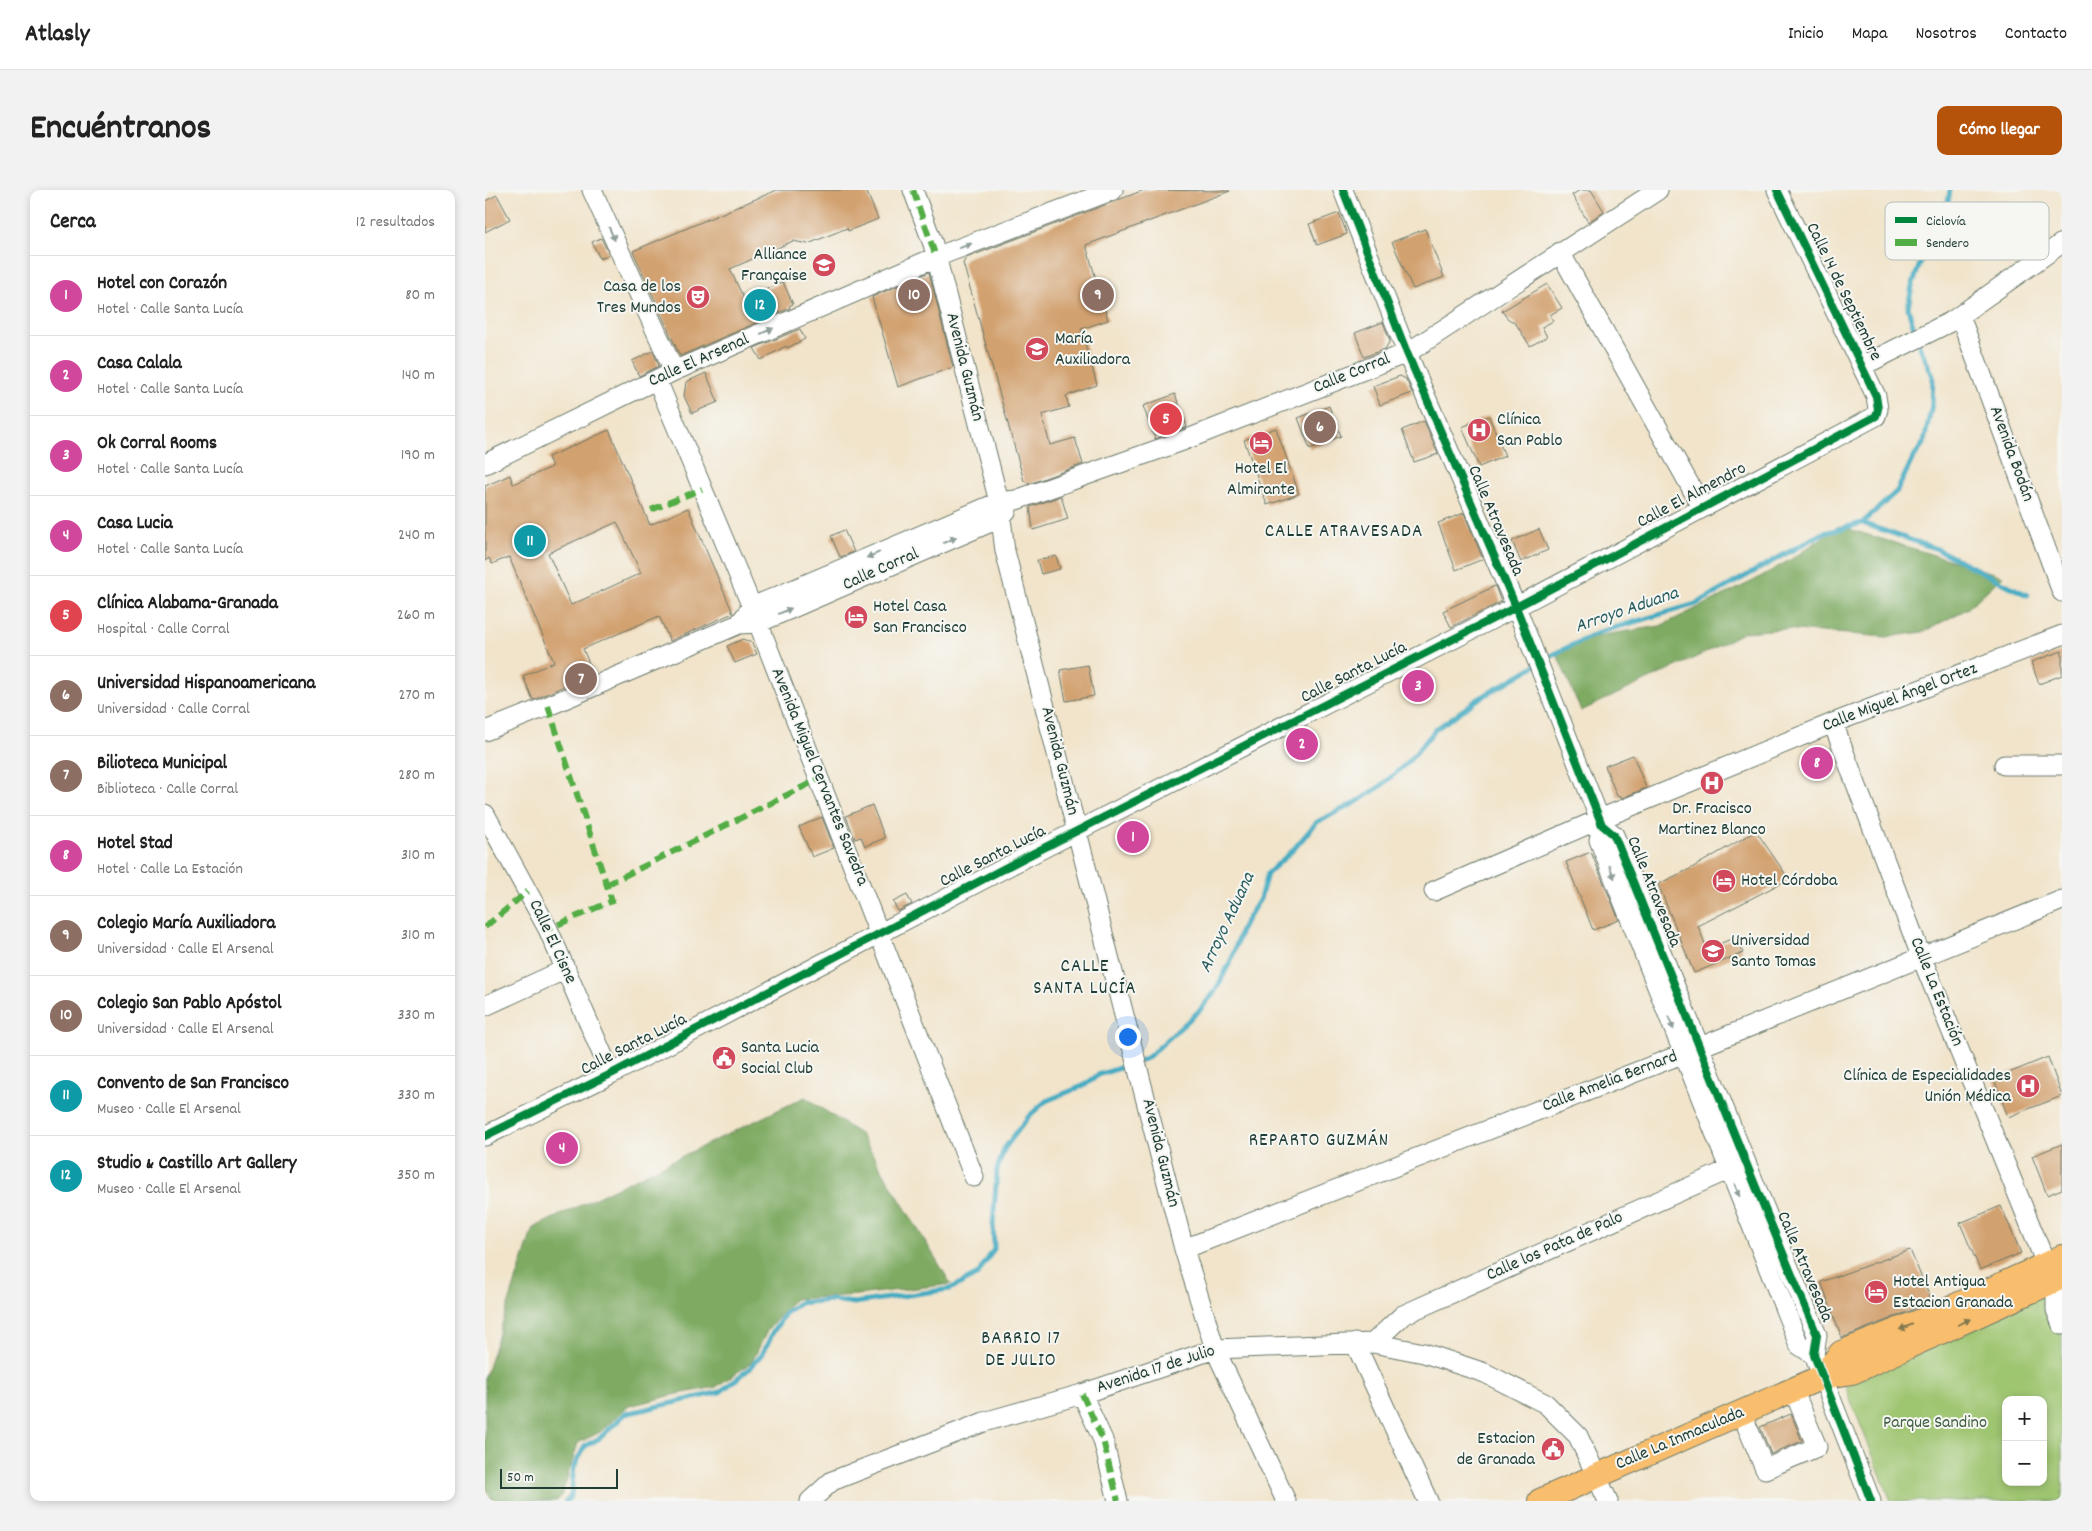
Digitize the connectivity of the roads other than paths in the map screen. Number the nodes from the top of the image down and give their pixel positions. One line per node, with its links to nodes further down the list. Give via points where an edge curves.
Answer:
1 (592, 190): 15 (street, one-way to 15)
2 (913, 190): 10 (street, Avenida Guzmán)
3 (1113, 190): 10 (street, Calle El Arsenal, one-way to 3)
4 (1343, 190): 13 (street, Calle Atravesada)
5 (1658, 190): 8 (street, Calle Corral)
6 (1777, 190): 14 (street, Calle 14 de Septiembre)
7 (2062, 243): 9 (street)
8 (1560, 252): 13 (street, Calle Corral); 20 (street)
9 (2049, 252)
10 (936, 257): 15 (street, Calle El Arsenal, one-way to 10); 19 (street, Avenida Guzmán)
11 (2038, 260): 12 (street)
12 (1956, 318): 14 (street); 21 (street, Avenida Bodán)
13 (1407, 353): 19 (street, Calle Corral); 22 (street, Calle Atravesada)
14 (1862, 366): 17 (street, Calle 14 de Septiembre, via 1876,396)
15 (674, 371): 16 (street, Calle El Arsenal)
16 (657, 380): 18 (street, Calle El Arsenal); 23 (street, Avenida Miguel Cervantes Savedra)
17 (1878, 409): 20 (street, Calle El Almendro, via 1875,416)
18 (485, 464)
19 (1005, 506): 23 (street, Calle Corral); 31 (street, Avenida Guzmán, via 1005,552)
20 (1702, 507): 22 (street, Calle El Almendro)
21 (2062, 592)
22 (1516, 607): 30 (street, Calle Atravesada); 31 (street, Calle Santa Lucía)
23 (755, 615): 26 (street, Calle Corral); 34 (street, Avenida Miguel Cervantes Savedra)
24 (2062, 635): 25 (street, Calle Miguel Ángel Ortez)
25 (1833, 723): 30 (street, Calle Miguel Ángel Ortez); 35 (street, Calle La Estación)
26 (485, 731)
27 (2004, 765): 28 (street)
28 (2062, 765)
29 (485, 814): 36 (street, Calle El Cisne)
30 (1601, 822): 32 (street, Calle Miguel Ángel Ortez); 38 (street, Calle Atravesada, via 1599,840 1645,934)
31 (1077, 832): 34 (street, Calle Santa Lucía); 43 (street, Avenida Guzmán)
32 (1434, 891)
33 (2062, 900): 35 (street, Calle Amelia Bernard)
34 (881, 933): 39 (street, Calle Santa Lucía); 42 (street, Avenida Miguel Cervantes Savedra)
35 (1921, 956): 38 (street, Calle Amelia Bernard); 46 (street, Calle La Estación)
36 (566, 968): 37 (street); 39 (street, Calle El Cisne)
37 (485, 1006)
38 (1692, 1050): 41 (street, Calle Atravesada); 43 (street, Calle Amelia Bernard)
39 (611, 1074): 40 (street, Calle Santa Lucía)
40 (485, 1136)
41 (1736, 1166): 44 (street, Calle Atravesada); 45 (street, Calle Atravesada, one-way to 45); 48 (street, Calle los Pata de Palo, via 1403,1315)
42 (974, 1177)
43 (1184, 1249): 49 (street, Avenida Guzmán)
44 (1786, 1261): 45 (street); 50 (street, Calle Atravesada, via 1817,1335)
45 (1768, 1268): 50 (street, Calle Atravesada, via 1799,1344)
46 (2057, 1276): 47 (street, Calle La Estación, via 2056,1310); 50 (main road, Calle La Inmaculada, via 1933,1326 1852,1372)
47 (2062, 1325)
48 (1364, 1343): 49 (street, Avenida 17 de Julio); 54 (street, Avenida 17 de Julio, via 1424,1353 1485,1373 1546,1404 1577,1436); 58 (street)
49 (1215, 1349): 52 (street, Avenida 17 de Julio); 57 (street, Avenida Guzmán)
50 (1818, 1366): 51 (main road, Calle La Inmaculada); 61 (street, Calle Atravesada)
51 (1793, 1390): 53 (main road, Calle La Inmaculada); 53 (street, via 1817,1447 1765,1469)
52 (1082, 1394): 55 (street, Avenida 17 de Julio, via 984,1422 832,1481); 56 (street, via 1103,1440)
53 (1741, 1412): 54 (main road, Calle La Inmaculada)
54 (1596, 1475): 59 (main road, Calle La Inmaculada); 60 (street, Avenida 17 de Julio)
55 (809, 1501)
56 (1118, 1501)
57 (1286, 1501)
58 (1428, 1501)
59 (1540, 1501)
60 (1608, 1501)
61 (1871, 1501)

